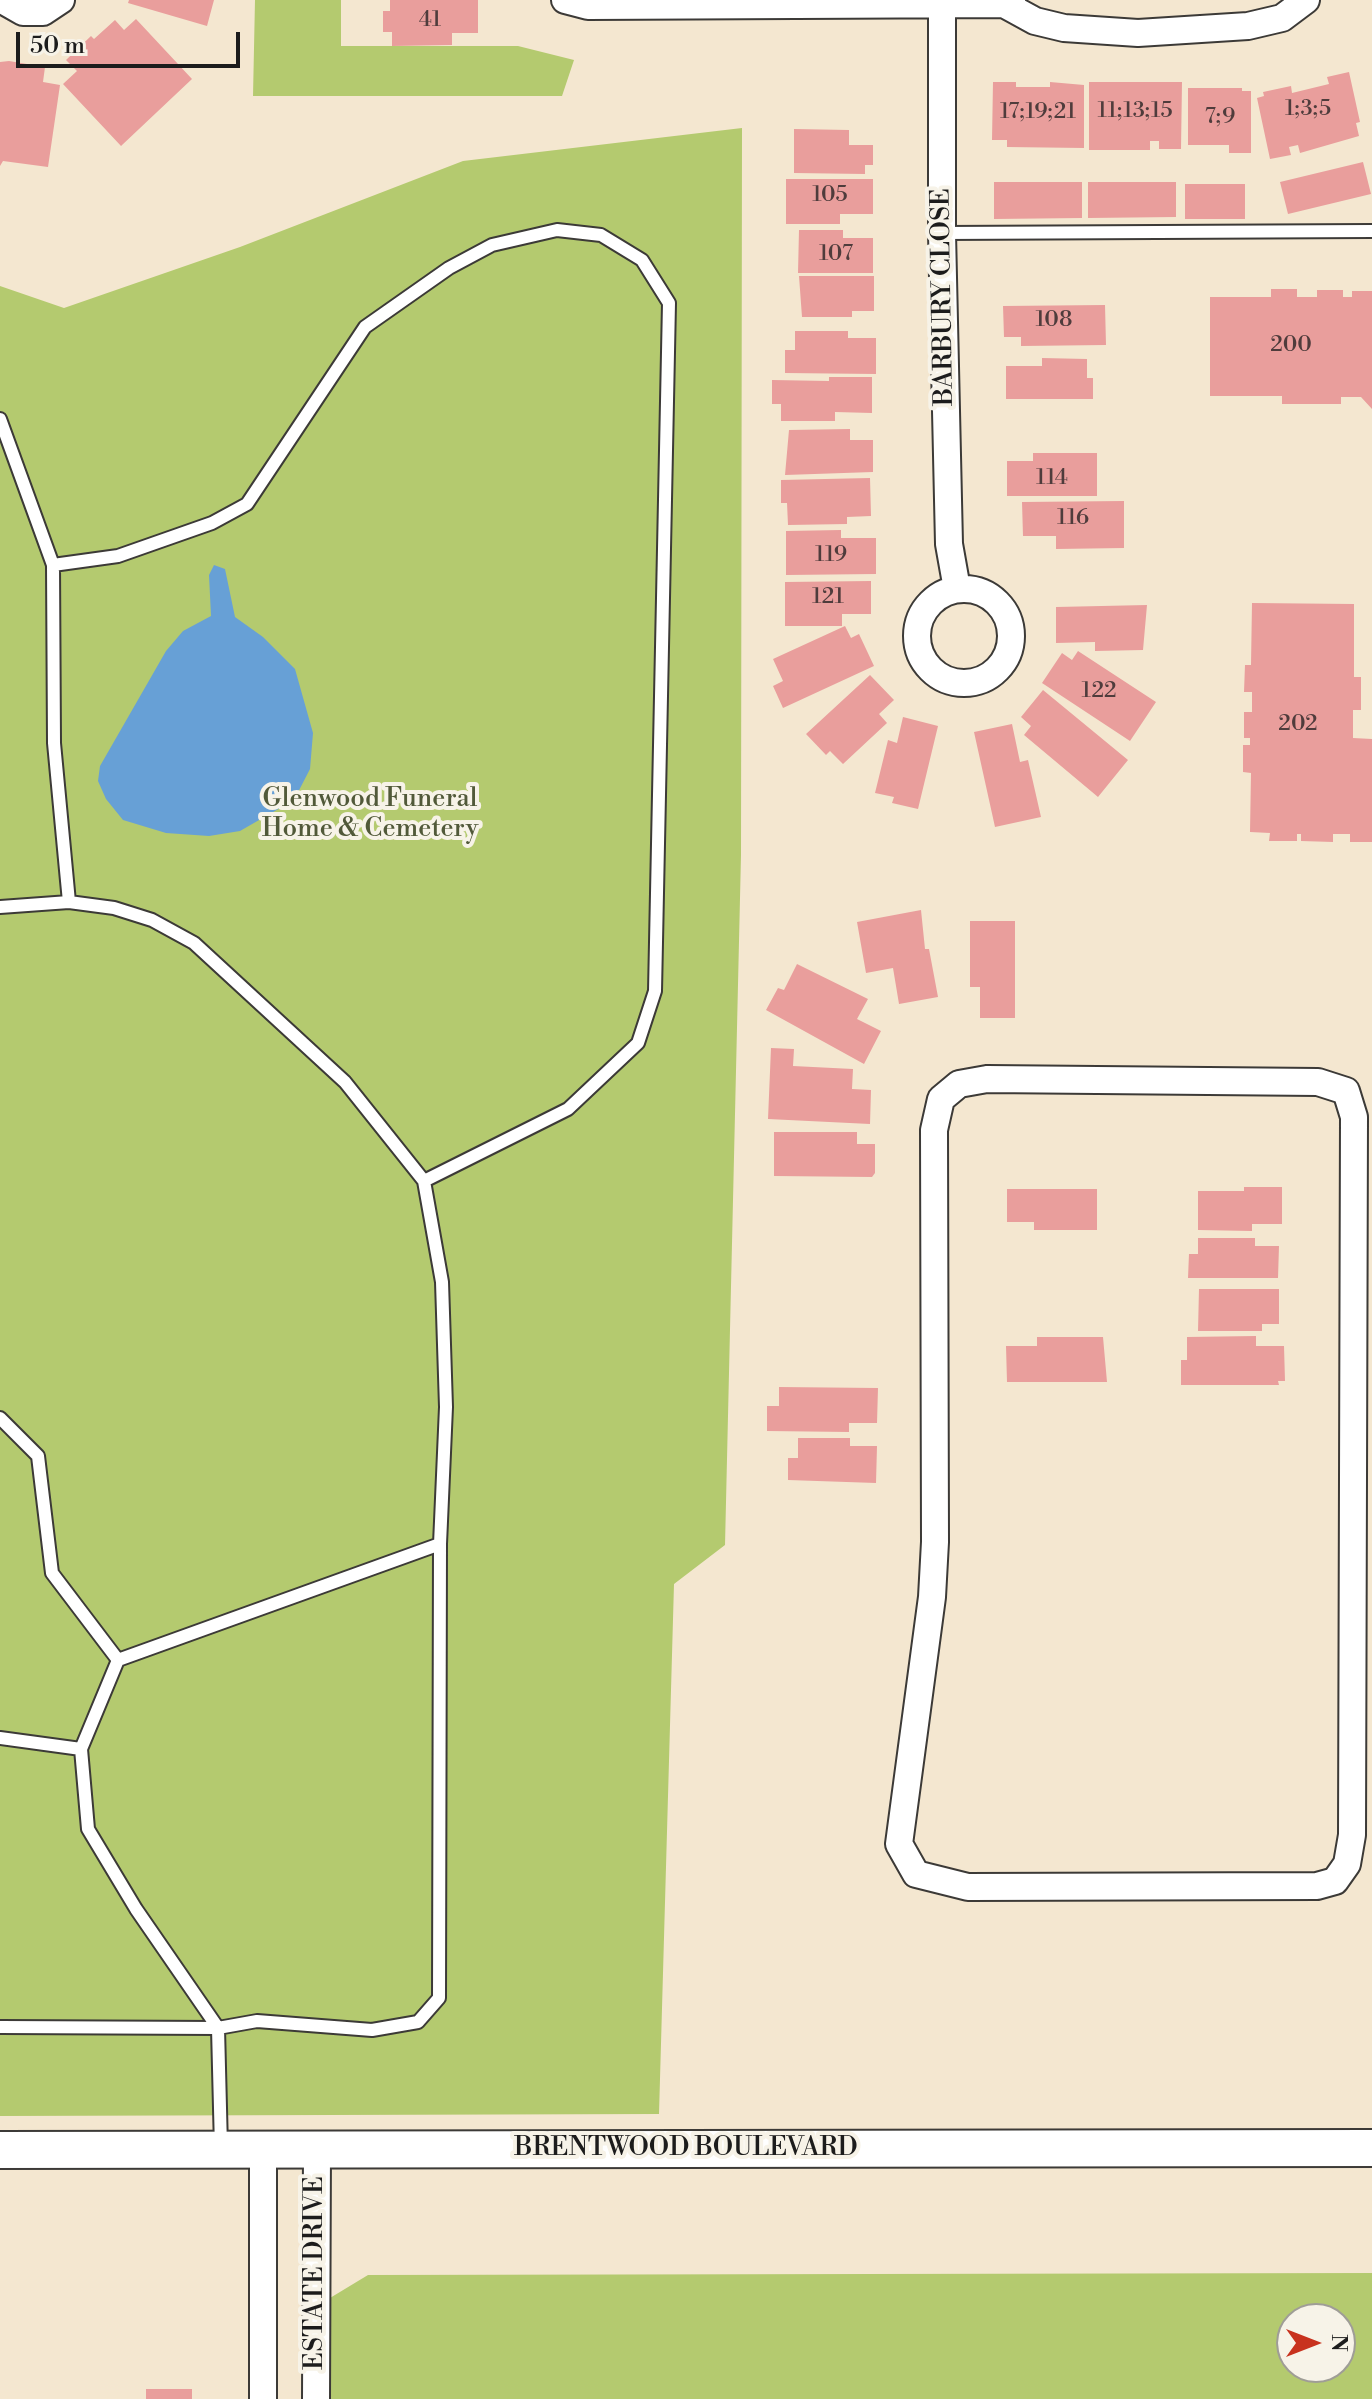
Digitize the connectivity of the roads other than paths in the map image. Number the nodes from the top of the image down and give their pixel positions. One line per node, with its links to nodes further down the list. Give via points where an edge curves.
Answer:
1 (2, 0): 2 (street, via 23,12 43,12)
2 (61, 0)
3 (565, 0): 5 (street, via 588,6)
4 (1306, 0): 6 (street, via 1282,18 1248,26 1138,33 1064,28 1035,21)
5 (942, 2): 6 (street); 8 (street, BARBURY CLOSE)
6 (1008, 2)
7 (1372, 231): 8 (lane)
8 (942, 233): 11 (street, BARBURY CLOSE, via 949,544)
9 (0, 419): 10 (lane)
10 (53, 565): 12 (lane, via 54,743); 14 (lane, via 118,556 212,523 247,504 365,327 449,268 492,245 557,230 601,235 642,260 669,303 655,991 638,1043 568,1109)
11 (957, 589)
12 (69, 902): 13 (lane); 14 (lane, via 152,920 194,943 345,1082)
13 (0, 907)
14 (424, 1181): 17 (lane, via 442,1282 446,1407)
15 (1364, 1394): 15 (street, via 1354,1117 1346,1091 1318,1082 987,1079 959,1084 941,1099 934,1130 932,1597 899,1844 916,1874 968,1887 1317,1886 1335,1881 1347,1864 1352,1835)
16 (0, 1418): 18 (lane, via 38,1456 52,1573)
17 (440, 1544): 18 (lane); 22 (lane, via 439,1998 418,2022 372,2030 257,2021)
18 (118, 1660): 20 (lane)
19 (0, 1738): 20 (lane)
20 (81, 1749): 22 (lane, via 88,1829)
21 (0, 2027): 22 (lane)
22 (218, 2028): 25 (lane)
23 (317, 2148): 24 (street, BRENTWOOD BOULEVARD); 27 (street, BRENTWOOD BOULEVARD); 29 (street, ESTATE DRIVE)
24 (1372, 2148)
25 (221, 2149): 26 (street, BRENTWOOD BOULEVARD); 27 (street, BRENTWOOD BOULEVARD)
26 (0, 2150)
27 (263, 2150): 28 (street, ESTATE DRIVE)
28 (263, 2399)
29 (316, 2399)

